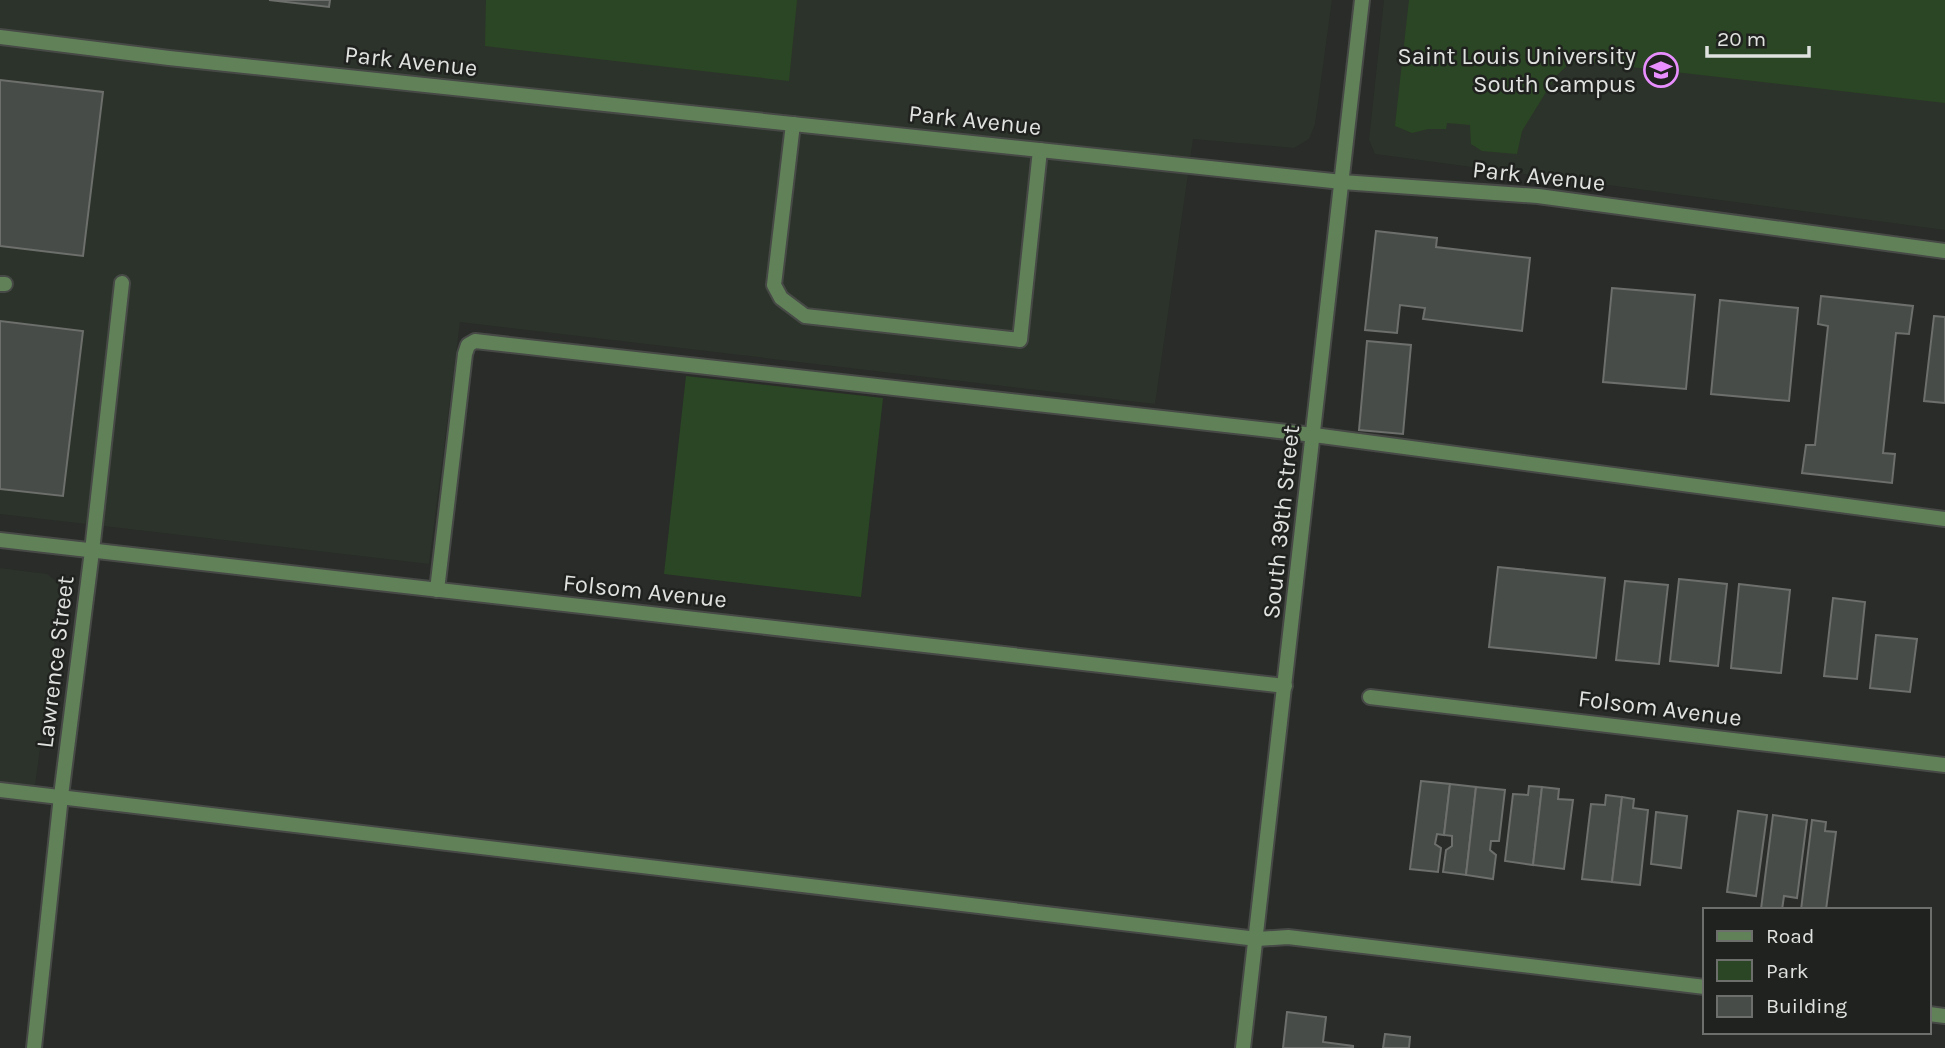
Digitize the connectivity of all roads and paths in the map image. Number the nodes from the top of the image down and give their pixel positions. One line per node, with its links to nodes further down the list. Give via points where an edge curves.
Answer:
1 (1363, 0): 5 (street, South 39th Street)
2 (0, 37): 3 (street, Park Avenue)
3 (793, 124): 4 (street, Park Avenue); 4 (street, via 774,285 781,298 805,316 1020,340)
4 (1040, 150): 5 (street, Park Avenue)
5 (1342, 182): 6 (street, Park Avenue, via 1538,196); 8 (street, South 39th Street)
6 (1945, 251)
7 (122, 282): 11 (street, Lawrence Street)
8 (1314, 435): 9 (street); 12 (street, via 475,341 465,354); 13 (street, South 39th Street)
9 (1945, 519)
10 (0, 540): 11 (street, Folsom Avenue)
11 (92, 551): 12 (street, Folsom Avenue); 17 (street, Lawrence Street)
12 (437, 590): 13 (street, Folsom Avenue)
13 (1285, 686): 18 (street, South 39th Street)
14 (1370, 697): 15 (street, Folsom Avenue)
15 (1945, 765)
16 (0, 790): 17 (street)
17 (61, 796): 18 (street); 20 (street, Lawrence Street)
18 (1257, 939): 19 (street, via 1288,937); 21 (street, South 39th Street)
19 (1703, 987)
20 (34, 1048)
21 (1243, 1048)

